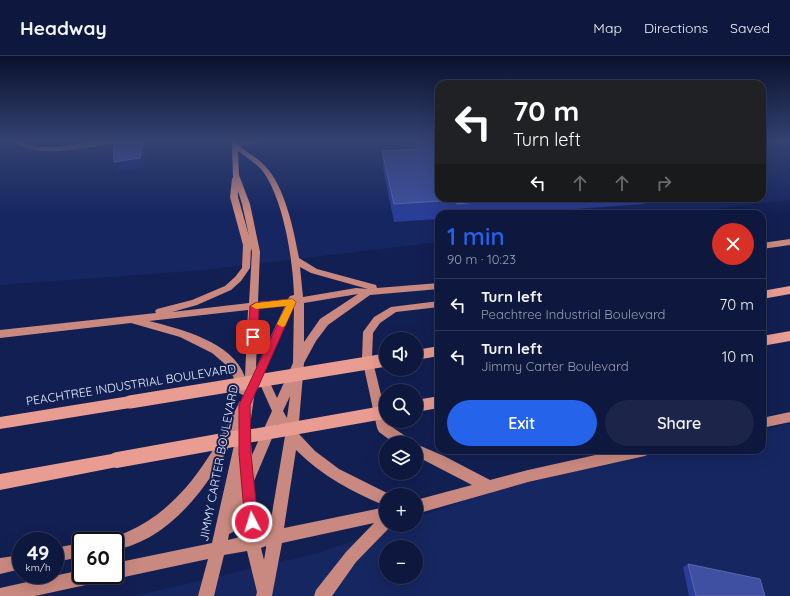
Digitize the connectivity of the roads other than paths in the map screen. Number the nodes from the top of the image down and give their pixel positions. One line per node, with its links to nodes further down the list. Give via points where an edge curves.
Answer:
1 (235, 165): 3 (main road, JIMMY CARTER BOULEVARD)
2 (260, 165): 6 (main road, via 267,171 281,204)
3 (236, 175): 14 (main road, JIMMY CARTER BOULEVARD, via 254,238); 15 (main road, via 234,197 247,245 246,268 238,279 228,288 194,303)
4 (790, 242): 5 (main road)
5 (766, 245)
6 (296, 260): 9 (main road, via 314,271); 12 (main road, via 299,282)
7 (435, 286): 9 (main road)
8 (790, 290): 11 (highway)
9 (391, 291): 10 (main road)
10 (368, 292): 12 (main road, via 356,290); 22 (main road, via 324,322)
11 (766, 293)
12 (296, 302): 14 (main road); 22 (main road); 24 (main road)
13 (435, 304): 35 (main road, via 394,309 377,320 368,332 367,358 383,428)
14 (255, 306): 15 (main road); 19 (main road, JIMMY CARTER BOULEVARD)
15 (123, 320): 16 (main road); 25 (main road, via 182,334 202,342 219,353 234,366)
16 (0, 334)
17 (790, 336): 18 (highway)
18 (766, 341)
19 (252, 352): 24 (main road); 25 (main road, JIMMY CARTER BOULEVARD)
20 (435, 352): 21 (highway)
21 (423, 354)
22 (299, 361): 28 (main road); 34 (main road)
23 (379, 361): 32 (highway, PEACHTREE INDUSTRIAL BOULEVARD, bridge)
24 (259, 371): 25 (main road); 28 (main road)
25 (247, 401): 31 (main road, JIMMY CARTER BOULEVARD); 46 (main road, via 209,469 192,493 165,518)
26 (435, 403): 27 (highway)
27 (423, 405)
28 (278, 413): 34 (main road); 38 (main road)
29 (379, 413): 39 (highway, bridge)
30 (790, 417): 33 (main road)
31 (245, 421): 38 (main road); 48 (main road, JIMMY CARTER BOULEVARD)
32 (0, 422)
33 (766, 422)
34 (292, 436): 41 (main road, via 337,475); 45 (main road)
35 (394, 436)
36 (423, 453): 40 (main road)
37 (627, 454): 40 (main road)
38 (248, 480): 47 (main road); 48 (main road)
39 (0, 482)
40 (488, 486): 42 (main road)
41 (379, 496)
42 (423, 505)
43 (379, 515): 45 (main road)
44 (379, 529): 56 (main road, via 351,557)
45 (276, 537): 47 (main road); 53 (main road)
46 (124, 542)
47 (252, 542): 48 (main road); 53 (main road)
48 (219, 548): 51 (main road); 55 (main road, JIMMY CARTER BOULEVARD)
49 (12, 564): 50 (main road)
50 (0, 566)
51 (124, 569)
52 (72, 580): 54 (main road)
53 (264, 594)
54 (0, 596)
55 (206, 596)
56 (322, 596)

